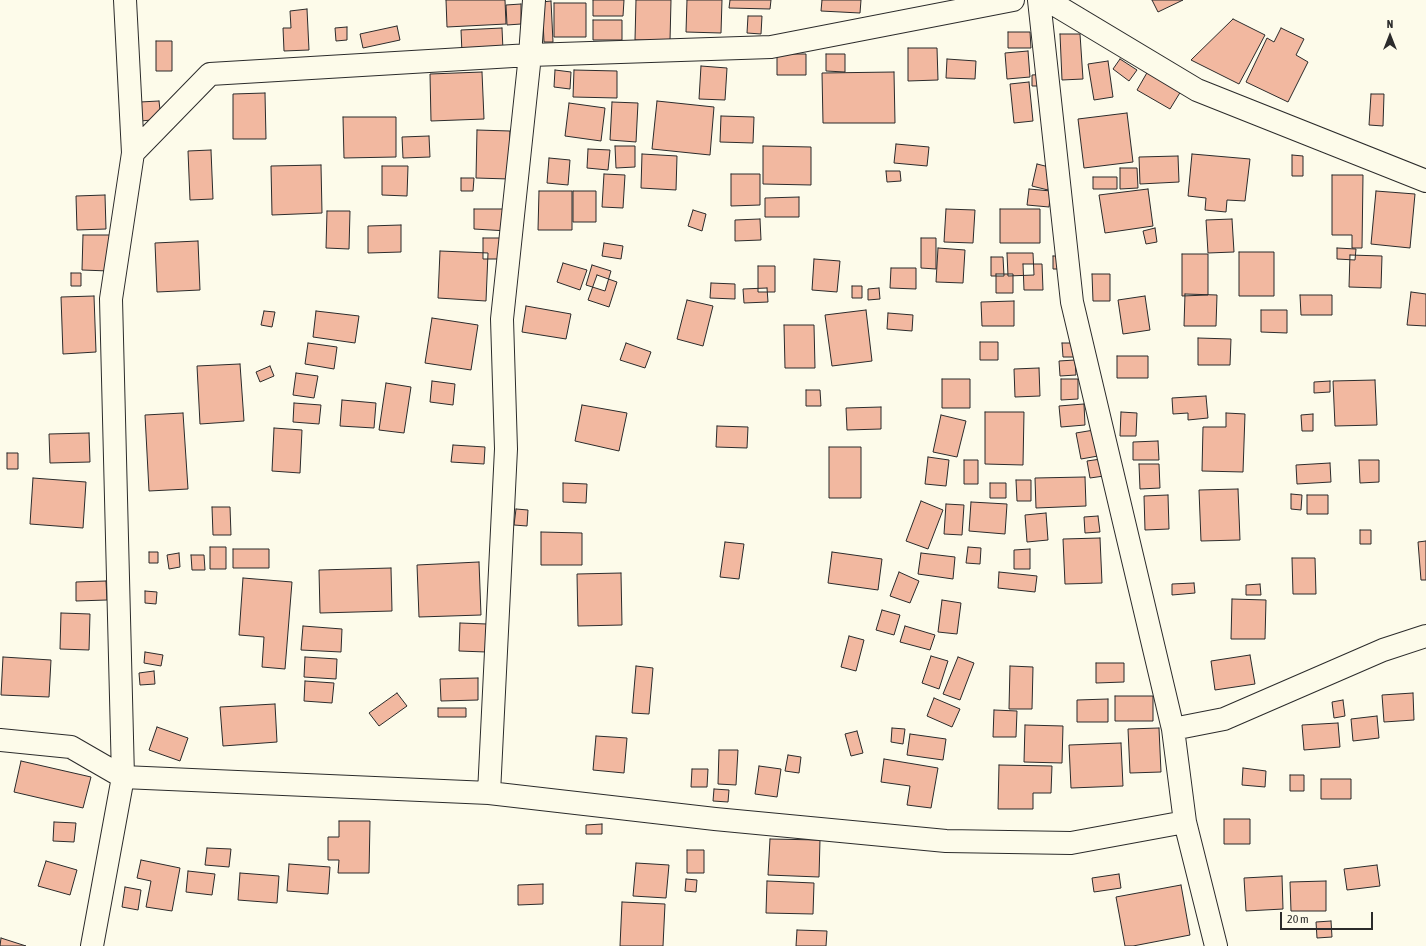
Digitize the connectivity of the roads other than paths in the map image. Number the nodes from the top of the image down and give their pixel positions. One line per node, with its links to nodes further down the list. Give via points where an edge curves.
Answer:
1 (126, 0): 7 (street)
2 (534, 0): 6 (street)
3 (1013, 0): 6 (street, via 771,47)
4 (1039, 0): 10 (street, via 1072,302)
5 (1047, 0): 8 (street, via 1197,90)
6 (530, 55): 7 (street, via 210,74); 13 (street, via 502,319 506,450)
7 (134, 152): 12 (street, via 111,299)
8 (1426, 181)
9 (1426, 636): 10 (street, via 1384,650 1224,718)
10 (1173, 729): 14 (street)
11 (0, 740): 12 (street, via 71,747)
12 (123, 777): 13 (street); 15 (street)
13 (489, 793): 14 (street, via 946,842 1071,843)
14 (1185, 822): 16 (street)
15 (92, 946)
16 (1216, 946)

